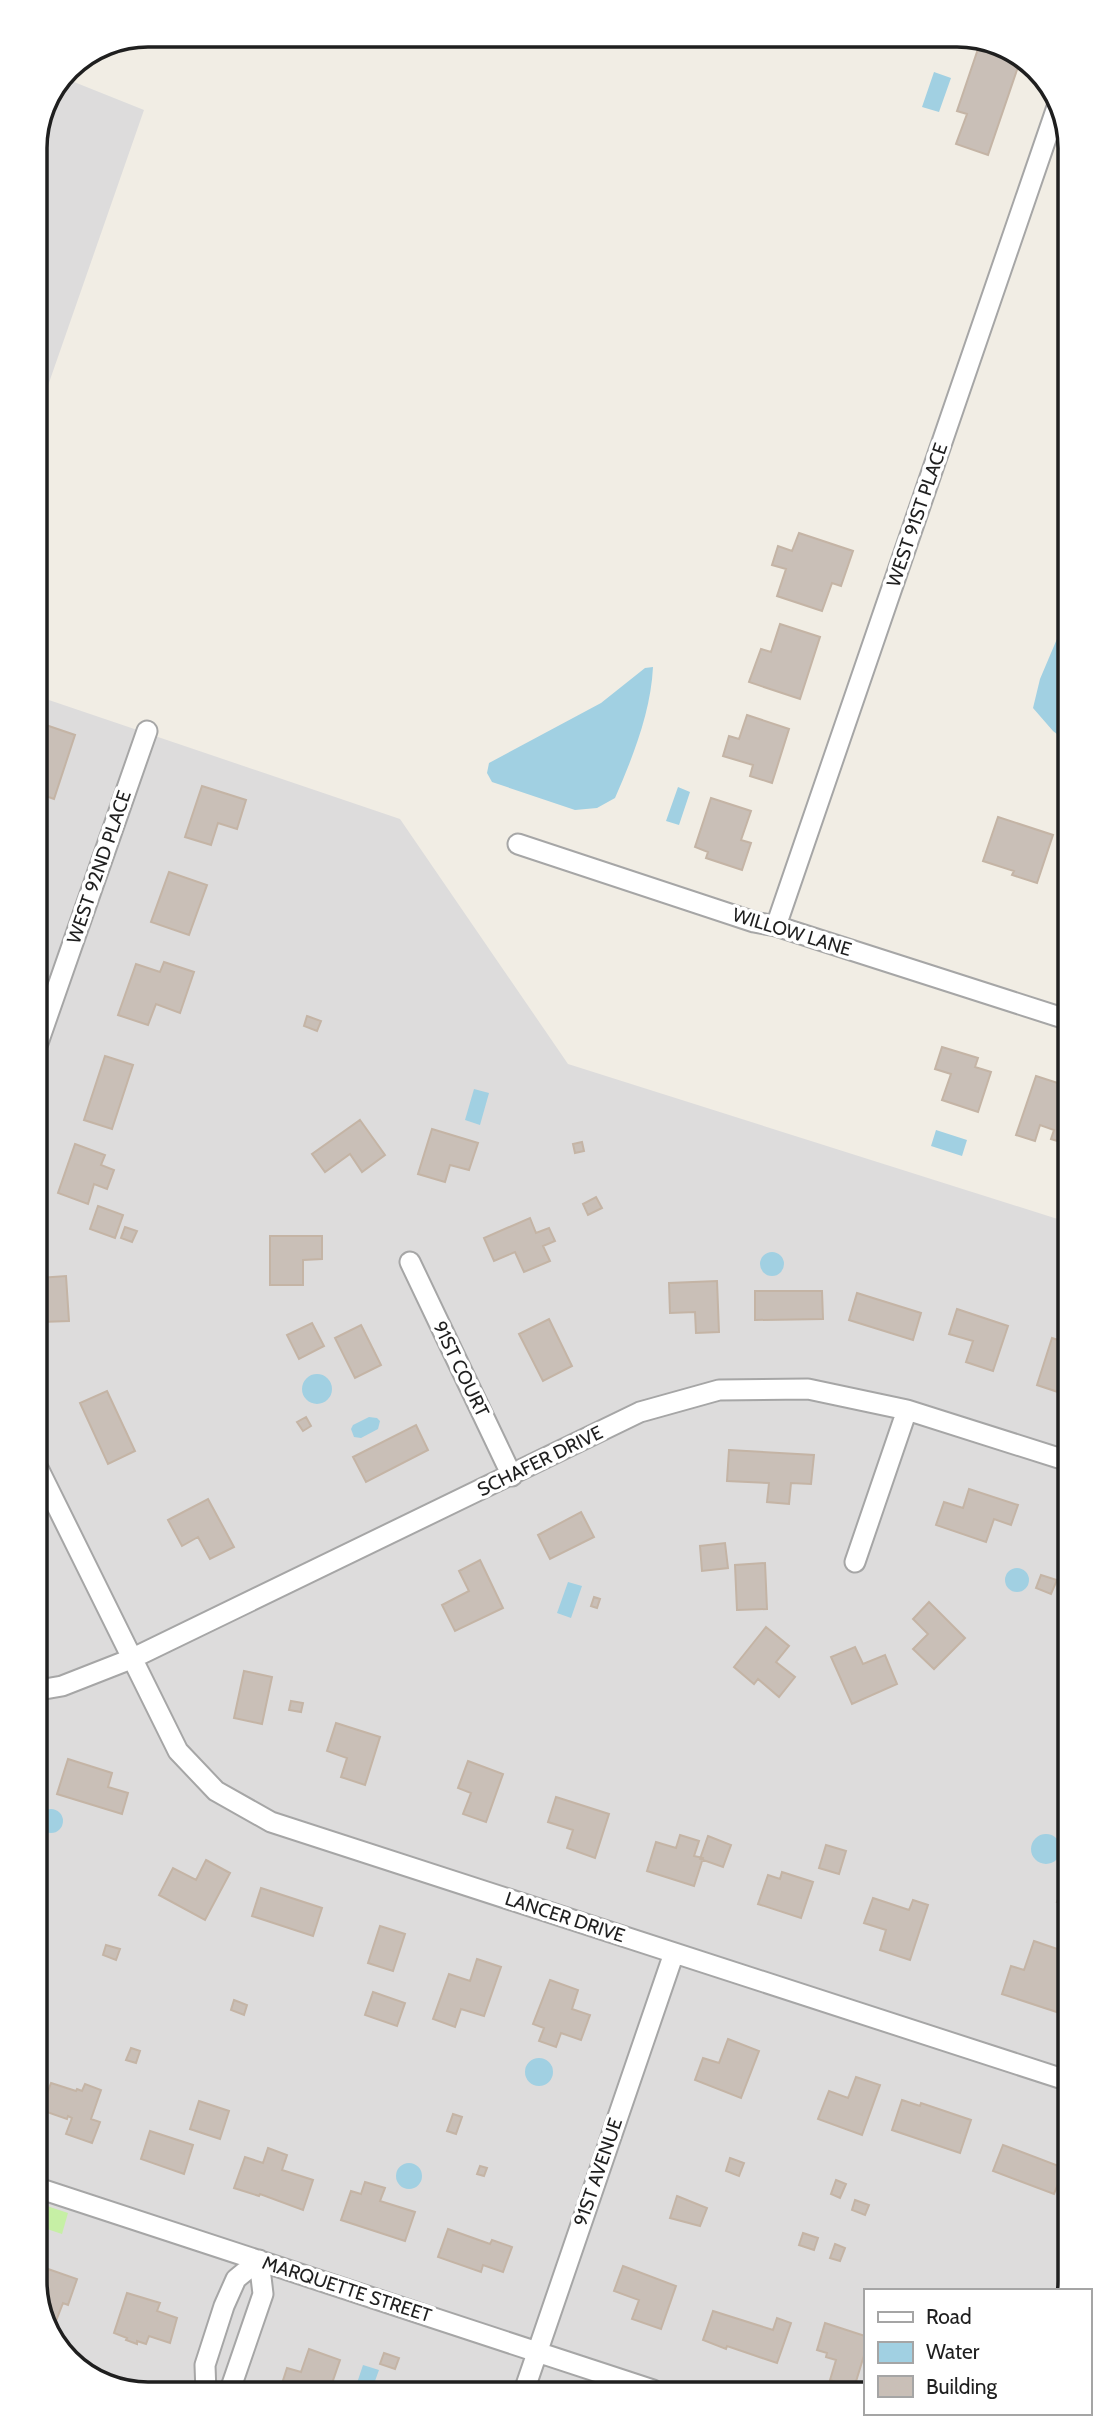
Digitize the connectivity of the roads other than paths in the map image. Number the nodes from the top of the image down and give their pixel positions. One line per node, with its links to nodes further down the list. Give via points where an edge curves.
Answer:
1 (1053, 119): 4 (street, WEST 91ST PLACE)
2 (147, 731): 6 (street, WEST 92ND PLACE)
3 (518, 844): 4 (street, WILLOW LANE)
4 (776, 926): 5 (street, WILLOW LANE)
5 (1058, 1016)
6 (47, 1017)
7 (410, 1262): 10 (street, 91ST COURT)
8 (907, 1410): 9 (street, SCHAFER DRIVE); 10 (street, SCHAFER DRIVE, via 808,1389 719,1390 640,1412); 12 (street)
9 (1058, 1458)
10 (512, 1476): 13 (street, SCHAFER DRIVE)
11 (47, 1486): 13 (street)
12 (855, 1562)
13 (131, 1659): 14 (street, SCHAFER DRIVE); 15 (street, LANCER DRIVE, via 178,1751 216,1791 271,1822)
14 (47, 1689)
15 (674, 1953): 16 (street, LANCER DRIVE); 19 (street, 91ST AVENUE)
16 (1058, 2077)
17 (47, 2191): 18 (street, MARQUETTE STREET)
18 (259, 2260): 19 (street, MARQUETTE STREET); 20 (street, via 236,2279 223,2306 205,2365); 21 (street, via 263,2294)
19 (536, 2352): 22 (street, 91ST AVENUE); 23 (street, MARQUETTE STREET)
20 (206, 2382)
21 (233, 2382)
22 (527, 2382)
23 (628, 2382)

